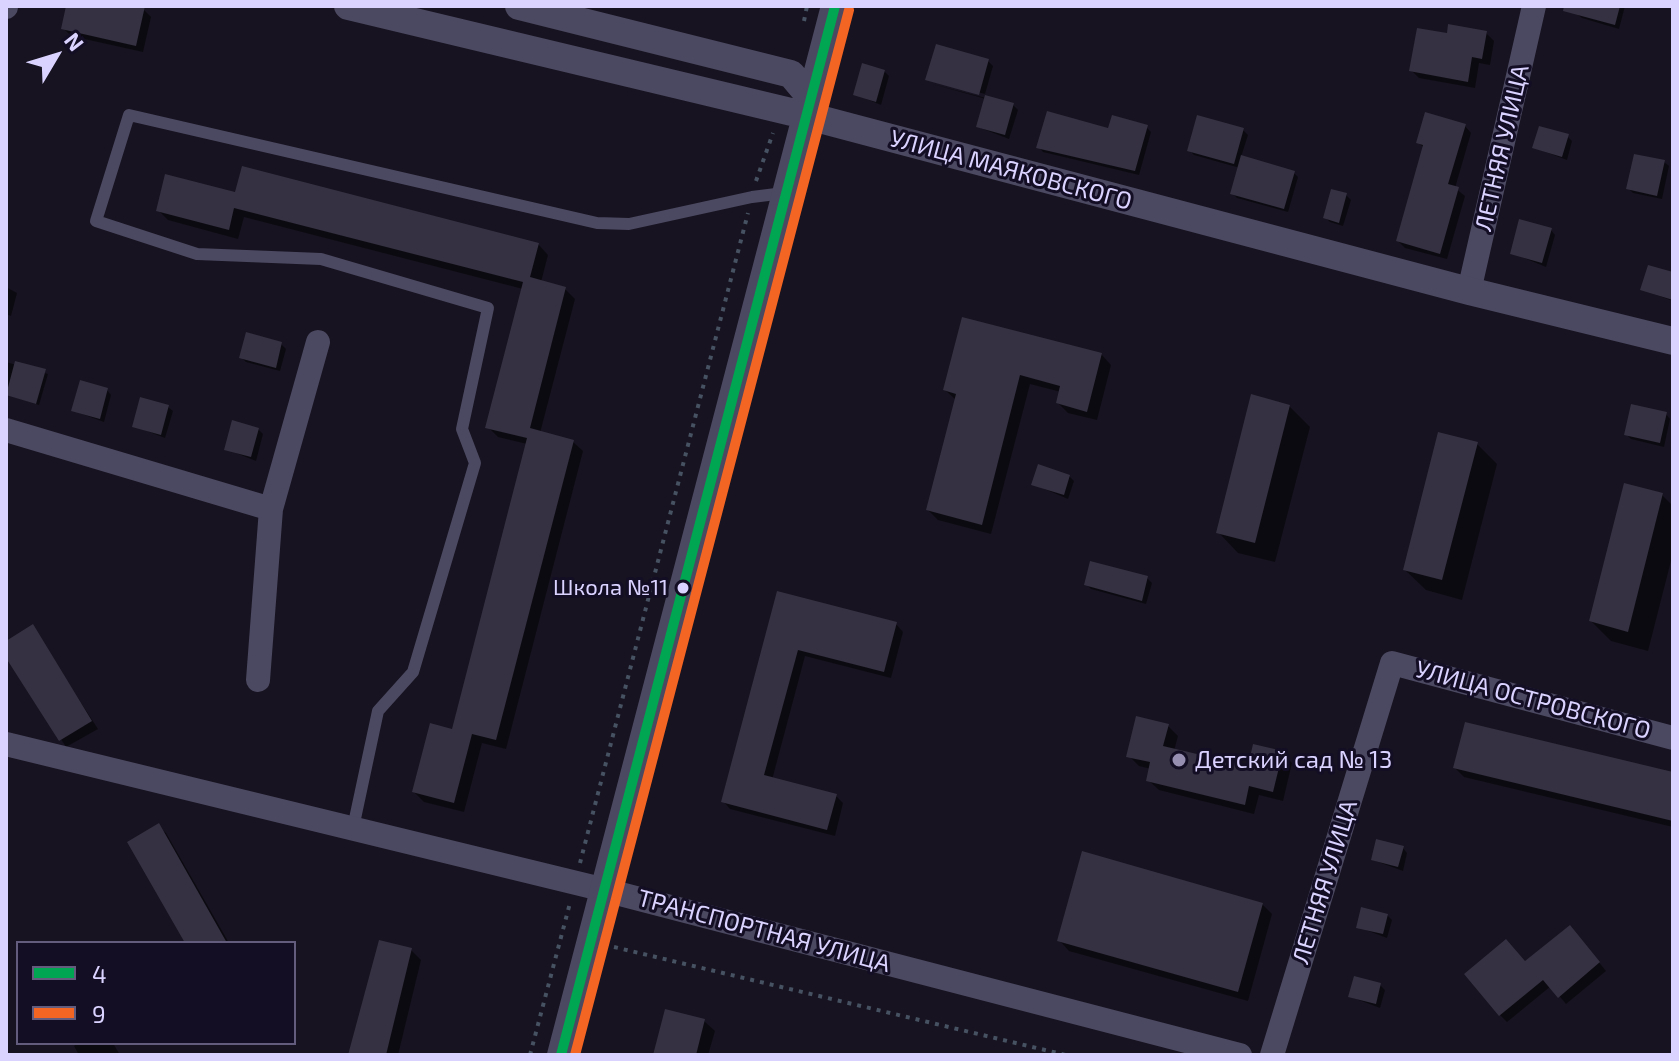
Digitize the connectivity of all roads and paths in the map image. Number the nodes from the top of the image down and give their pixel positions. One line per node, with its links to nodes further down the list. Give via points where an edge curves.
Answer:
1 (348, 6): 5 (street, УЛИЦА МАЯКОВСКОГО)
2 (519, 6): 5 (street, via 791,74)
3 (835, 6): 5 (street)
4 (1534, 6): 8 (street, ЛЕТНЯЯ УЛИЦА)
5 (801, 108): 6 (street); 7 (path); 8 (street, УЛИЦА МАЯКОВСКОГО)
6 (788, 193): 7 (lane); 18 (street)
7 (752, 197): 17 (lane, via 629,224 597,223 129,115 96,221 197,254 321,259 488,308 462,429 475,463 413,672 378,711); 18 (path)
8 (1469, 291): 9 (street, УЛИЦА МАЯКОВСКОГО)
9 (1673, 341)
10 (318, 342): 12 (street)
11 (6, 430): 12 (street)
12 (271, 509): 14 (street)
13 (1392, 663): 15 (street, УЛИЦА ОСТРОВСКОГО); 25 (street, ЛЕТНЯЯ УЛИЦА)
14 (258, 680)
15 (1673, 738)
16 (6, 744): 17 (street, ТРАНСПОРТНАЯ УЛИЦА)
17 (353, 828): 18 (street, ТРАНСПОРТНАЯ УЛИЦА)
18 (588, 886): 19 (path); 20 (street); 24 (street, ТРАНСПОРТНАЯ УЛИЦА)
19 (561, 935): 20 (path); 21 (path)
20 (590, 941): 22 (street); 23 (path)
21 (530, 1055)
22 (561, 1055)
23 (1066, 1055)
24 (1240, 1055)
25 (1272, 1055)

